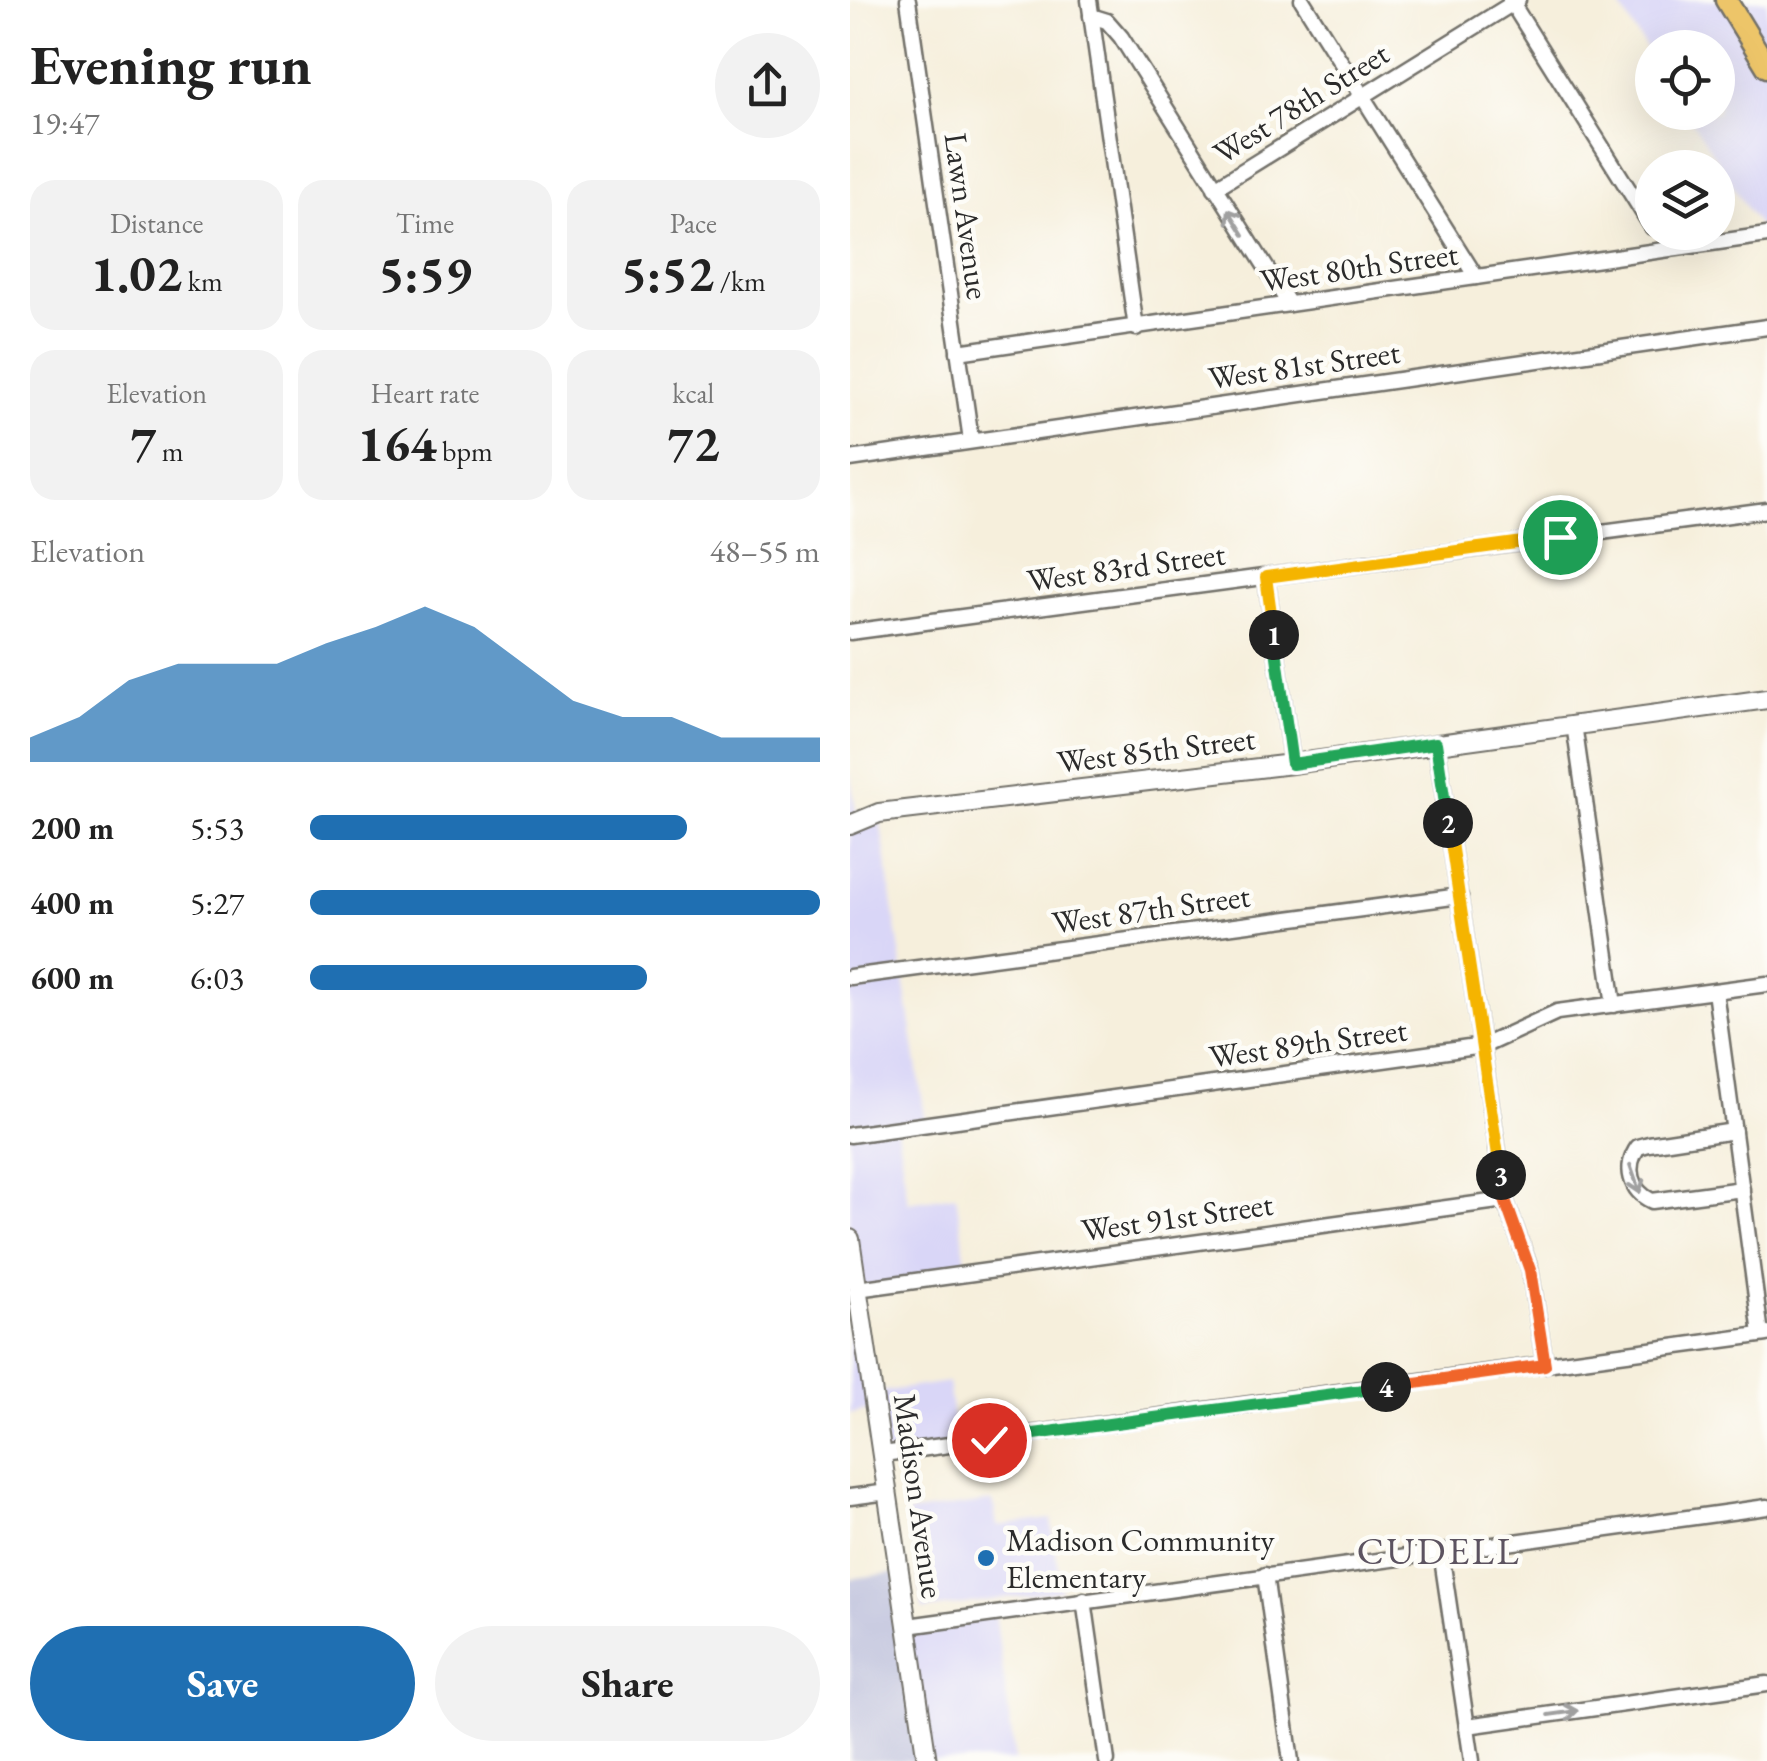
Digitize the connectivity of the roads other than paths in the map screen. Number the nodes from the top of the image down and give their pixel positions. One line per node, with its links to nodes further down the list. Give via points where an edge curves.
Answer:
1 (908, 0): 18 (street, Lawn Avenue)
2 (1088, 0): 6 (street)
3 (1302, 0): 8 (street)
4 (1726, 0): 7 (main road)
5 (1514, 1): 8 (street, West 78th Street); 10 (street)
6 (1091, 16): 9 (street, via 1121,37); 17 (street)
7 (1767, 67)
8 (1362, 96): 9 (street, West 78th Street); 14 (street)
9 (1215, 188): 15 (street, one-way to 9)
10 (1635, 199)
11 (1767, 235): 12 (street, West 80th Street)
12 (1735, 239)
13 (1659, 250): 14 (street, West 80th Street)
14 (1476, 277): 15 (street, West 80th Street)
15 (1289, 304): 17 (street, West 80th Street)
16 (1767, 326): 19 (street, West 81st Street)
17 (1136, 328): 18 (street, West 80th Street)
18 (958, 352): 19 (street, Lawn Avenue)
19 (971, 440): 20 (street, West 81st Street)
20 (850, 459)
21 (1767, 510): 22 (street, West 83rd Street)
22 (1266, 577): 23 (street, West 83rd Street); 27 (street)
23 (850, 632)
24 (1767, 699): 25 (street, West 85th Street)
25 (1574, 724): 26 (street, West 85th Street); 33 (street)
26 (1436, 743): 27 (street, West 85th Street); 29 (street)
27 (1292, 764): 28 (street, West 85th Street, via 878,813)
28 (850, 824)
29 (1460, 896): 30 (street, West 87th Street); 34 (street)
30 (850, 977)
31 (1767, 984): 32 (street, West 89th Street)
32 (1715, 991): 33 (street, West 89th Street); 35 (street)
33 (1614, 1005): 34 (street, West 89th Street, via 1557,1012)
34 (1483, 1046): 36 (street, West 89th Street); 38 (street)
35 (1734, 1131): 37 (street); 37 (street, one-way to 37, via 1638,1147 1631,1175 1635,1189 1652,1201)
36 (850, 1135)
37 (1742, 1189): 41 (street)
38 (1505, 1200): 40 (street, West 91st Street); 42 (street, via 1530,1270)
39 (850, 1240): 40 (street, Madison Avenue)
40 (857, 1288): 43 (street, Madison Avenue)
41 (1764, 1334): 42 (street)
42 (1545, 1365): 43 (street)
43 (883, 1454): 44 (street, Madison Avenue)
44 (888, 1492): 45 (street); 50 (street, Madison Avenue)
45 (850, 1497)
46 (1767, 1506): 47 (street)
47 (1440, 1552): 48 (street); 52 (street)
48 (1265, 1575): 49 (street); 55 (street)
49 (1084, 1600): 50 (street); 54 (street)
50 (908, 1626): 53 (street, Madison Avenue)
51 (1767, 1684): 52 (street, one-way to 51)
52 (1466, 1726): 56 (street)
53 (926, 1761)
54 (1107, 1761)
55 (1290, 1761)
56 (1472, 1761)

